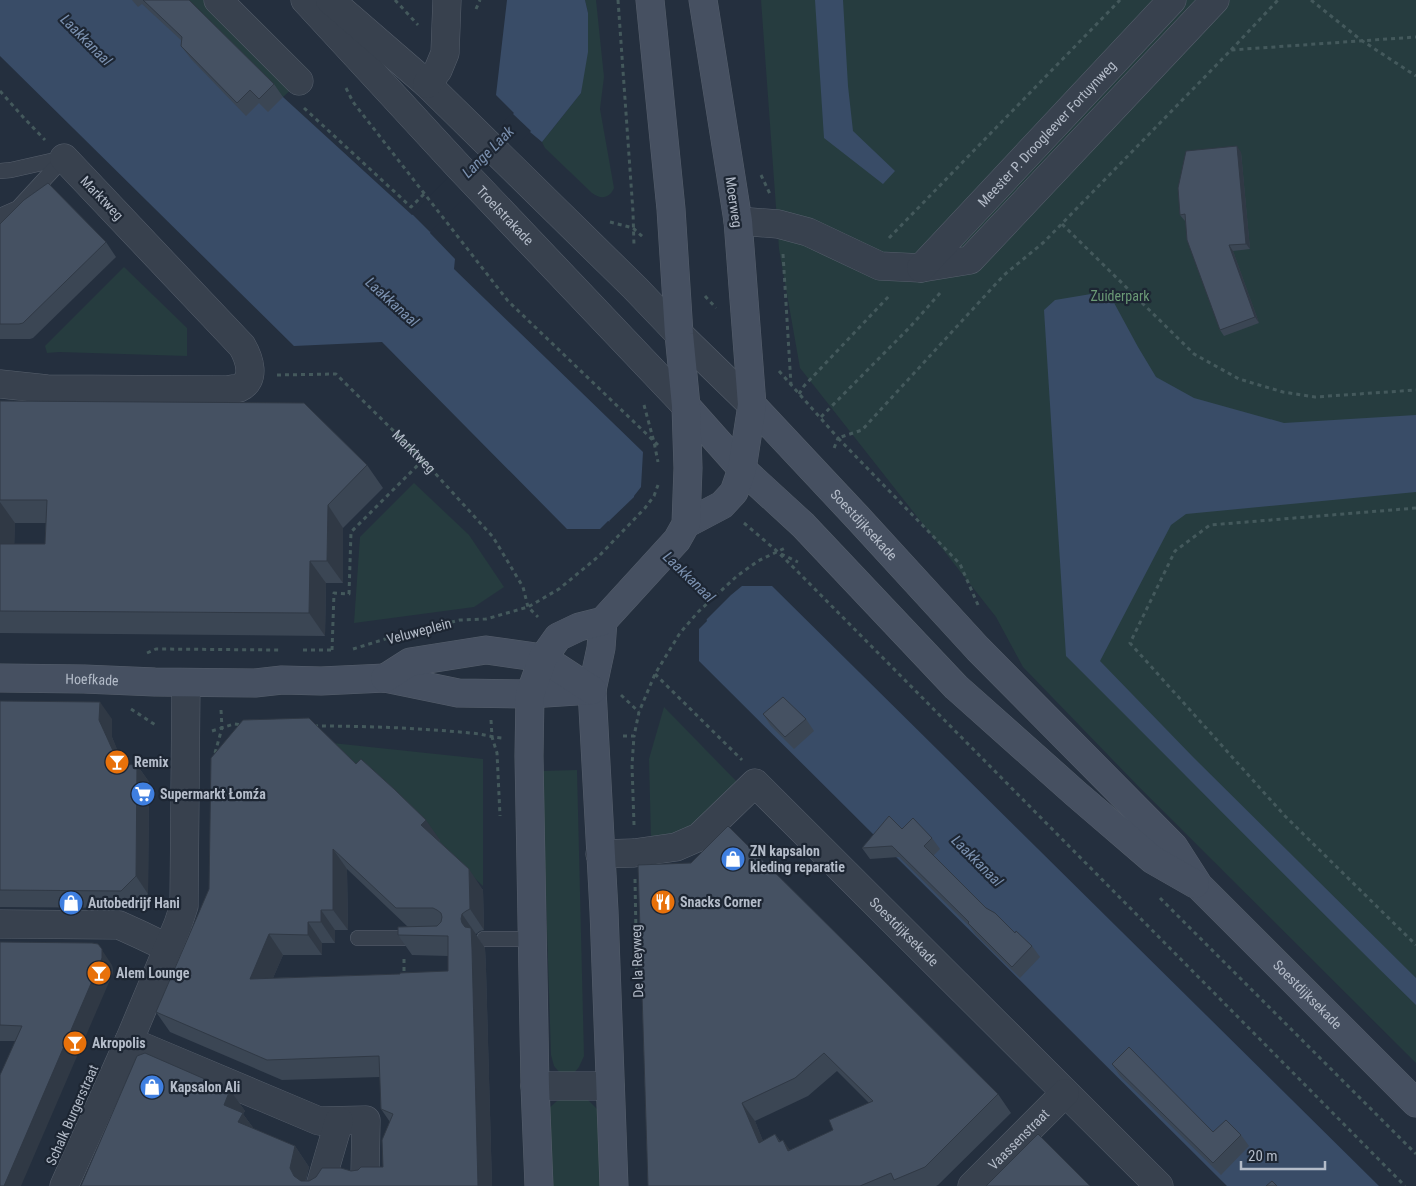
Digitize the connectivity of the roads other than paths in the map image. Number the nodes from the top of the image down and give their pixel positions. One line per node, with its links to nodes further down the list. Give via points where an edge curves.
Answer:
1 (218, 0): 9 (street)
2 (305, 0): 19 (street, Troelstrakade)
3 (330, 0): 10 (street)
4 (448, 0): 10 (street, via 445,54)
5 (650, 0): 16 (main road, via 671,209)
6 (703, 0): 14 (main road, Moerweg)
7 (1172, 0): 15 (street, Meester P. Droogleever Fortuynweg)
8 (1215, 0): 15 (street, via 970,260)
9 (299, 81)
10 (427, 84): 16 (street)
11 (64, 158): 12 (lane); 13 (lane, via 18,208); 17 (street, Marktweg, via 242,346 249,358 249,375 246,383 228,390 47,389)
12 (0, 171)
13 (0, 216)
14 (738, 221): 15 (street, via 778,224 808,232 880,266); 18 (main road, Moerweg)
15 (921, 268)
16 (679, 334): 18 (street); 19 (main road)
17 (0, 384)
18 (752, 405): 20 (main road); 30 (main road, Soestdijksekade, via 978,649 1174,847)
19 (686, 406): 20 (main road); 21 (main road, via 688,468)
20 (742, 469): 21 (main road, via 734,492 722,505); 30 (main road, Soestdijksekade, via 803,525 956,687 1153,860)
21 (681, 532): 22 (main road)
22 (603, 621): 23 (main road, via 558,637); 27 (main road)
23 (543, 658): 25 (main road, Veluweplein, via 486,650 410,662); 27 (main road, Veluweplein); 28 (main road)
24 (0, 678): 26 (main road, Hoefkade)
25 (386, 678): 26 (main road); 28 (main road, via 458,693)
26 (186, 682): 36 (street, Schalk Burgerstraat, via 184,906)
27 (592, 690): 28 (main road); 29 (main road)
28 (530, 694): 35 (main road)
29 (600, 854): 39 (main road); 40 (street, Soestdijksekade, via 634,853 676,846 699,837 755,783)
30 (1199, 886): 41 (main road, Soestdijksekade)
31 (0, 924): 36 (street, via 119,926)
32 (358, 938): 33 (lane)
33 (430, 938)
34 (484, 939): 35 (lane)
35 (534, 939): 38 (main road)
36 (168, 948): 37 (street, Schalk Burgerstraat)
37 (129, 1041): 42 (street, via 319,1121); 44 (street, Schalk Burgerstraat)
38 (535, 1086): 39 (street); 46 (main road)
39 (610, 1086): 47 (main road)
40 (1065, 1093): 48 (street, Vaassenstraat); 49 (street, Soestdijksekade)
41 (1416, 1103)
42 (339, 1121): 43 (street, via 366,1120); 45 (street)
43 (365, 1176)
44 (64, 1186)
45 (320, 1186)
46 (539, 1186)
47 (614, 1186)
48 (972, 1186)
49 (1159, 1186)

